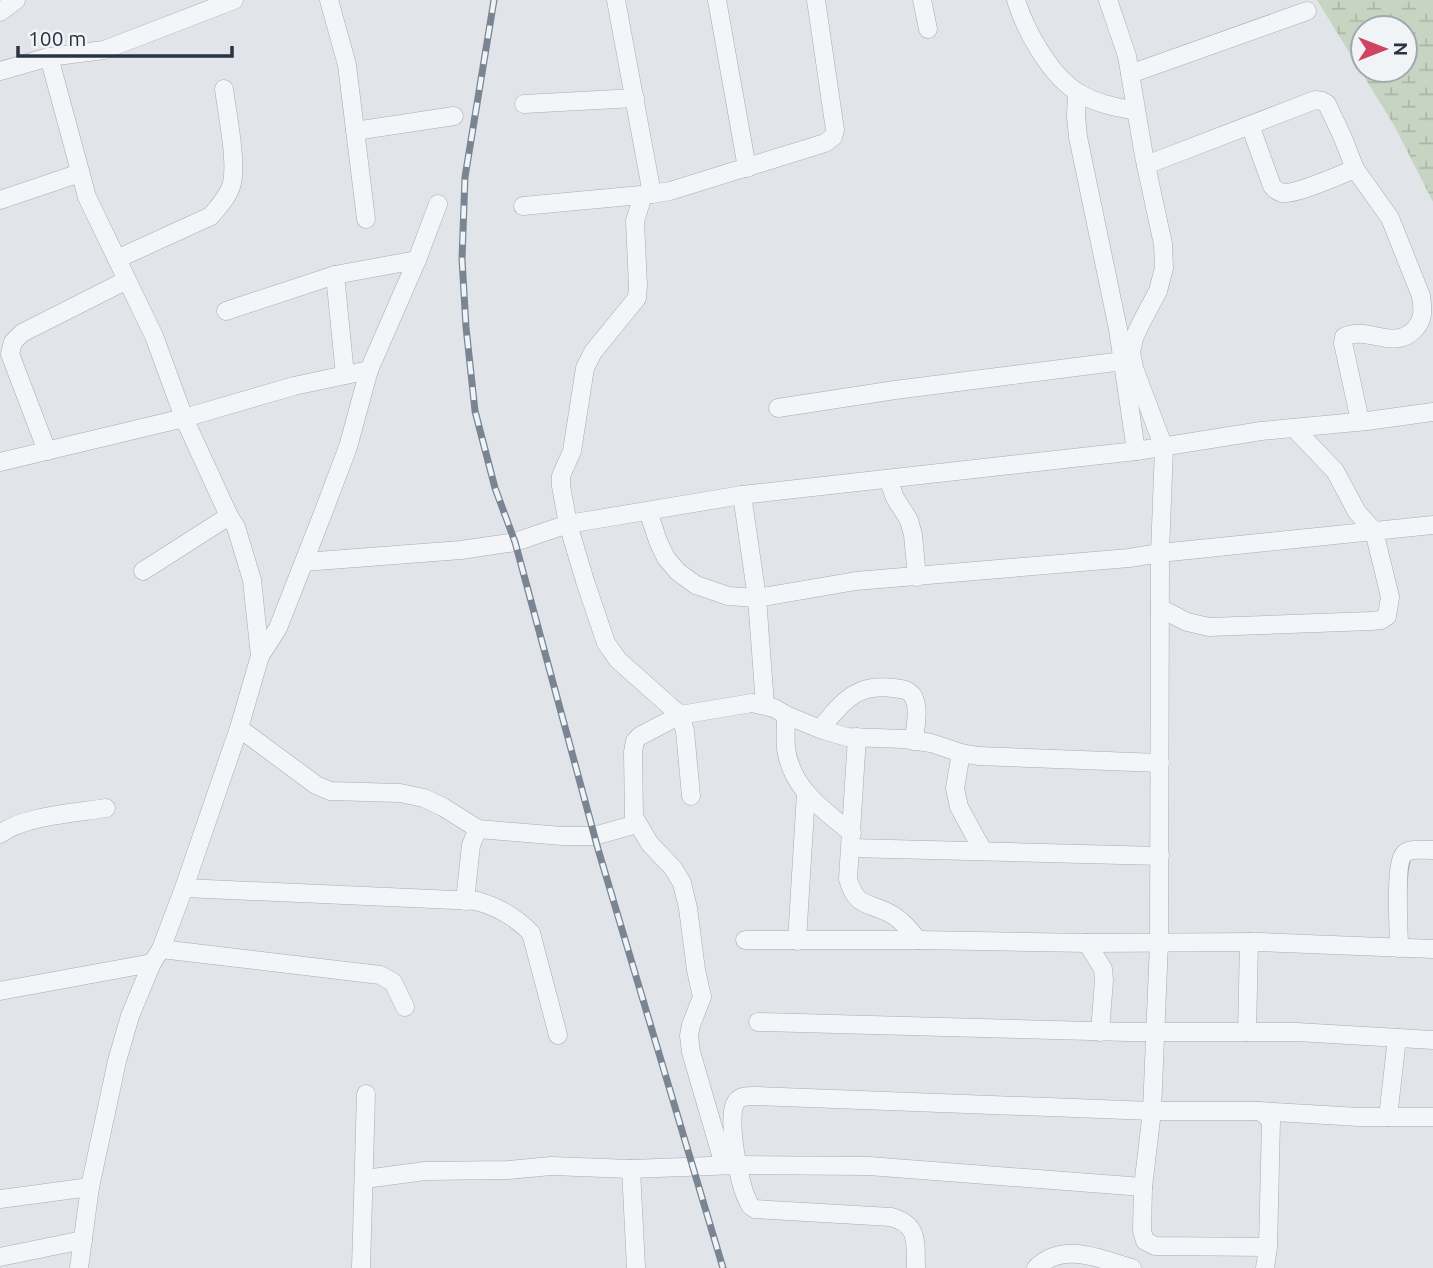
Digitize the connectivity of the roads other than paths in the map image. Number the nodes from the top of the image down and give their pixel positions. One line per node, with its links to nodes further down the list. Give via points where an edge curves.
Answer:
1 (16, 0): 11 (street)
2 (234, 0): 13 (street, via 104,50)
3 (329, 0): 23 (street, via 347,65)
4 (616, 0): 18 (street)
5 (718, 0): 25 (street)
6 (816, 0): 25 (street, via 833,137)
7 (922, 0): 12 (street)
8 (1016, 0): 17 (street, via 1030,36)
9 (1108, 0): 15 (street)
10 (1307, 11): 15 (street)
11 (0, 12)
12 (928, 29)
13 (49, 57): 14 (street); 27 (street)
14 (0, 71)
15 (1130, 74): 20 (street)
16 (224, 89): 33 (street, via 233,163 232,184 222,203 211,216)
17 (1077, 93): 20 (street); 38 (street, via 1078,137)
18 (635, 97): 19 (street); 28 (street)
19 (524, 104)
20 (1136, 111): 24 (street)
21 (454, 116): 23 (street)
22 (1250, 125): 24 (street); 26 (street, via 1315,100 1327,104); 26 (street, via 1272,186 1281,192)
23 (355, 131): 32 (street)
24 (1146, 166): 46 (street, via 1164,268 1131,352)
25 (747, 168): 28 (street)
26 (1355, 169): 44 (street, via 1390,218 1423,309 1418,326 1407,337 1345,337)
27 (80, 173): 29 (street); 33 (street)
28 (647, 195): 31 (street); 54 (street, via 635,221 637,298 593,352 586,368 572,451 561,477)
29 (0, 200)
30 (438, 204): 34 (street)
31 (523, 206)
32 (366, 219)
33 (117, 259): 36 (street)
34 (417, 260): 35 (street); 39 (street)
35 (335, 275): 37 (street); 40 (street)
36 (127, 280): 43 (street, via 154,336); 47 (street, via 22,333 13,342 9,354)
37 (226, 311)
38 (1123, 361): 41 (street); 48 (street)
39 (369, 370): 40 (street); 58 (street, via 348,447)
40 (345, 375): 43 (street)
41 (778, 408)
42 (1433, 412): 44 (street)
43 (184, 418): 47 (street); 53 (street)
44 (1360, 421): 45 (street)
45 (1294, 428): 46 (street); 56 (street, via 1335,471 1357,512)
46 (1164, 447): 48 (street); 57 (street)
47 (47, 451): 49 (street)
48 (1136, 451): 50 (street)
49 (0, 462)
50 (888, 479): 51 (street); 60 (street, via 909,520)
51 (742, 495): 52 (street); 61 (street)
52 (648, 510): 54 (street); 61 (street, via 666,558 678,572 696,585 728,596)
53 (229, 516): 59 (street); 63 (street, via 252,580)
54 (568, 524): 58 (street, via 515,542 461,550); 65 (street, via 606,643 618,660)
55 (1433, 525): 56 (street)
56 (1374, 531): 57 (street); 62 (street, via 1390,597 1387,616 1381,620 1209,627)
57 (1160, 553): 60 (street); 62 (street)
58 (304, 562): 63 (street, via 278,628)
59 (143, 571)
60 (917, 577): 61 (street, via 856,581)
61 (757, 598): 64 (street)
62 (1160, 608): 72 (street)
63 (260, 656): 67 (street)
64 (765, 705): 65 (street, via 752,703); 66 (street)
65 (680, 715): 74 (street); 76 (street, via 635,740 632,784)
66 (786, 715): 68 (street); 73 (street, via 786,750)
67 (239, 728): 77 (street, via 330,791 424,798); 83 (street)
68 (820, 729): 69 (street); 70 (street, via 849,696 866,689 896,688 914,699)
69 (857, 737): 70 (street); 79 (street)
70 (914, 740): 71 (street)
71 (961, 753): 72 (street); 81 (street, via 955,788 959,807)
72 (1160, 764): 82 (street)
73 (806, 793): 79 (street); 87 (street)
74 (691, 796)
75 (106, 808): 78 (street, via 23,822)
76 (637, 824): 77 (street, via 594,836); 108 (street, via 682,883 702,997 691,1025 691,1052)
77 (478, 830): 84 (street, via 471,845)
78 (0, 834)
79 (851, 840): 81 (street); 86 (street, via 848,879 855,897 891,914)
80 (1433, 850): 91 (street, via 1410,851 1401,859)
81 (982, 851): 82 (street)
82 (1160, 856): 90 (street)
83 (184, 888): 84 (street); 93 (street)
84 (464, 901): 100 (street, via 494,906 531,933)
85 (745, 940): 87 (street)
86 (918, 940): 87 (street); 89 (street)
87 (797, 941)
88 (1249, 942): 90 (street); 91 (street); 99 (street)
89 (1087, 943): 90 (street); 97 (street, via 1103,969)
90 (1159, 943): 98 (street)
91 (1399, 948): 92 (street)
92 (1433, 949)
93 (156, 956): 94 (street); 95 (street, via 380,975 393,982); 111 (street, via 117,1061)
94 (0, 991)
95 (405, 1007)
96 (758, 1022): 97 (street)
97 (1100, 1032): 98 (street)
98 (1156, 1032): 99 (street); 104 (street)
99 (1247, 1032): 101 (street)
100 (558, 1035)
101 (1397, 1038): 102 (street); 106 (street)
102 (1433, 1040)
103 (366, 1094): 110 (street)
104 (1152, 1111): 105 (street); 108 (street, via 741,1097 735,1102 732,1121); 112 (street)
105 (1258, 1111): 106 (street); 116 (street, via 1271,1121)
106 (1388, 1117): 107 (street)
107 (1433, 1118)
108 (731, 1165): 109 (street); 112 (street, via 869,1166); 121 (street, via 755,1209 902,1220 915,1236)
109 (631, 1169): 110 (street, via 551,1166 425,1171); 120 (street)
110 (365, 1179): 119 (street)
111 (90, 1187): 113 (street); 114 (street)
112 (1143, 1187): 115 (street)
113 (0, 1199)
114 (83, 1240): 117 (street); 118 (street)
115 (1145, 1241): 116 (street, via 1155,1246); 124 (street)
116 (1268, 1247): 125 (street)
117 (0, 1257)
118 (79, 1268)
119 (361, 1268)
120 (636, 1268)
121 (915, 1268)
122 (1036, 1268): 123 (street, via 1046,1258 1076,1253)
123 (1132, 1268)
124 (1139, 1268)
125 (1265, 1268)

